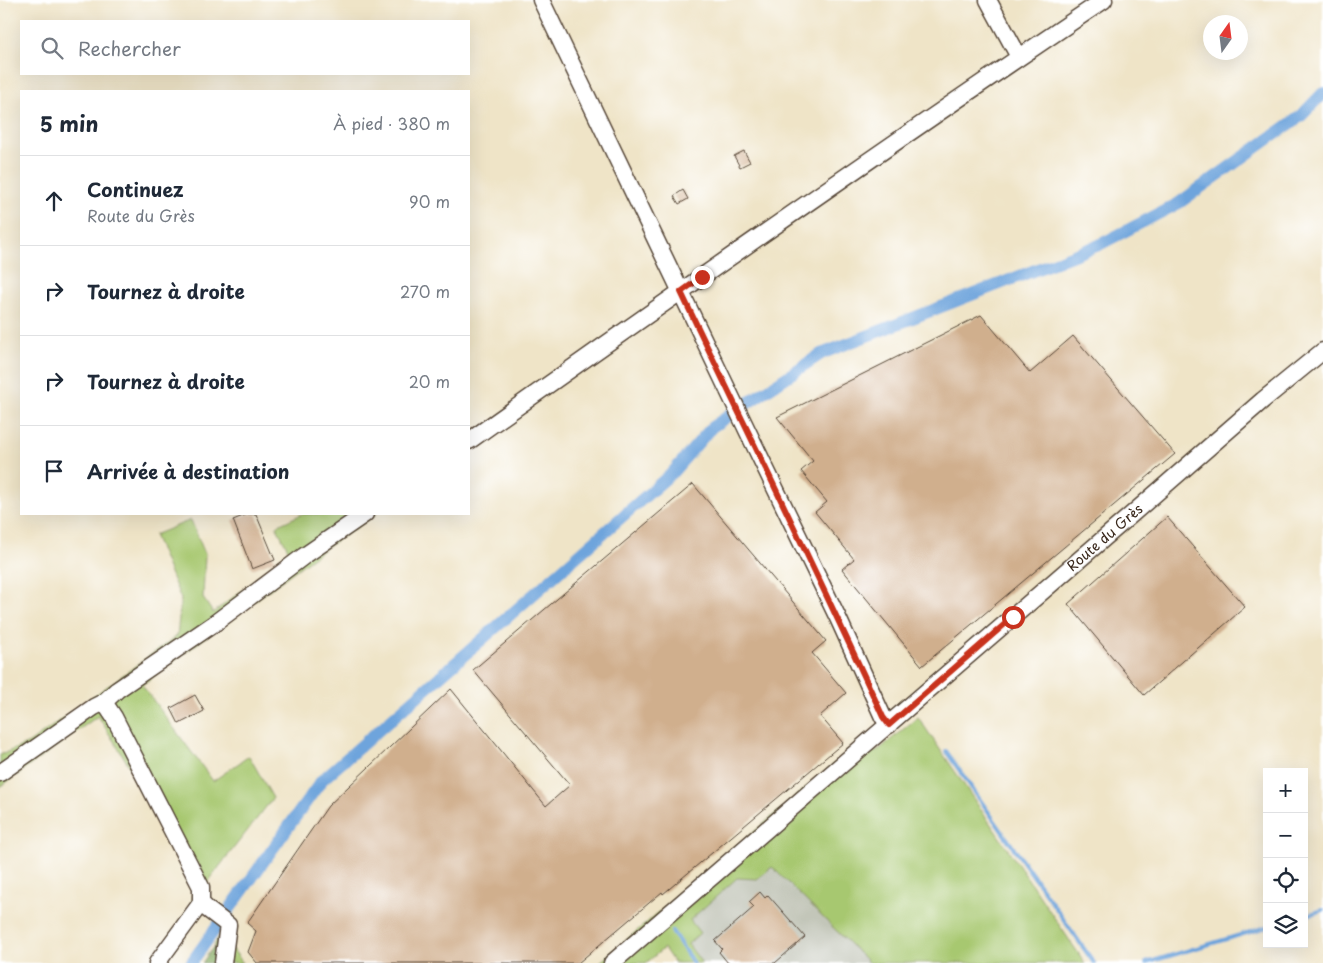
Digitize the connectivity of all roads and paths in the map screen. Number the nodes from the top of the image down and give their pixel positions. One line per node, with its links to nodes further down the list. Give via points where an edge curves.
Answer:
1 (541, 0): 5 (street)
2 (988, 0): 4 (street)
3 (1104, 0): 4 (street)
4 (1019, 57): 5 (street)
5 (681, 292): 7 (street); 10 (street)
6 (1323, 351): 10 (street, Route du Grès)
7 (470, 440)
8 (364, 515): 9 (street)
9 (104, 702): 11 (street); 12 (street, via 201,887)
10 (889, 725): 15 (street, Route du Grès)
11 (0, 773)
12 (204, 906): 13 (street); 14 (street, via 228,924)
13 (157, 963)
14 (222, 963)
15 (612, 963)

